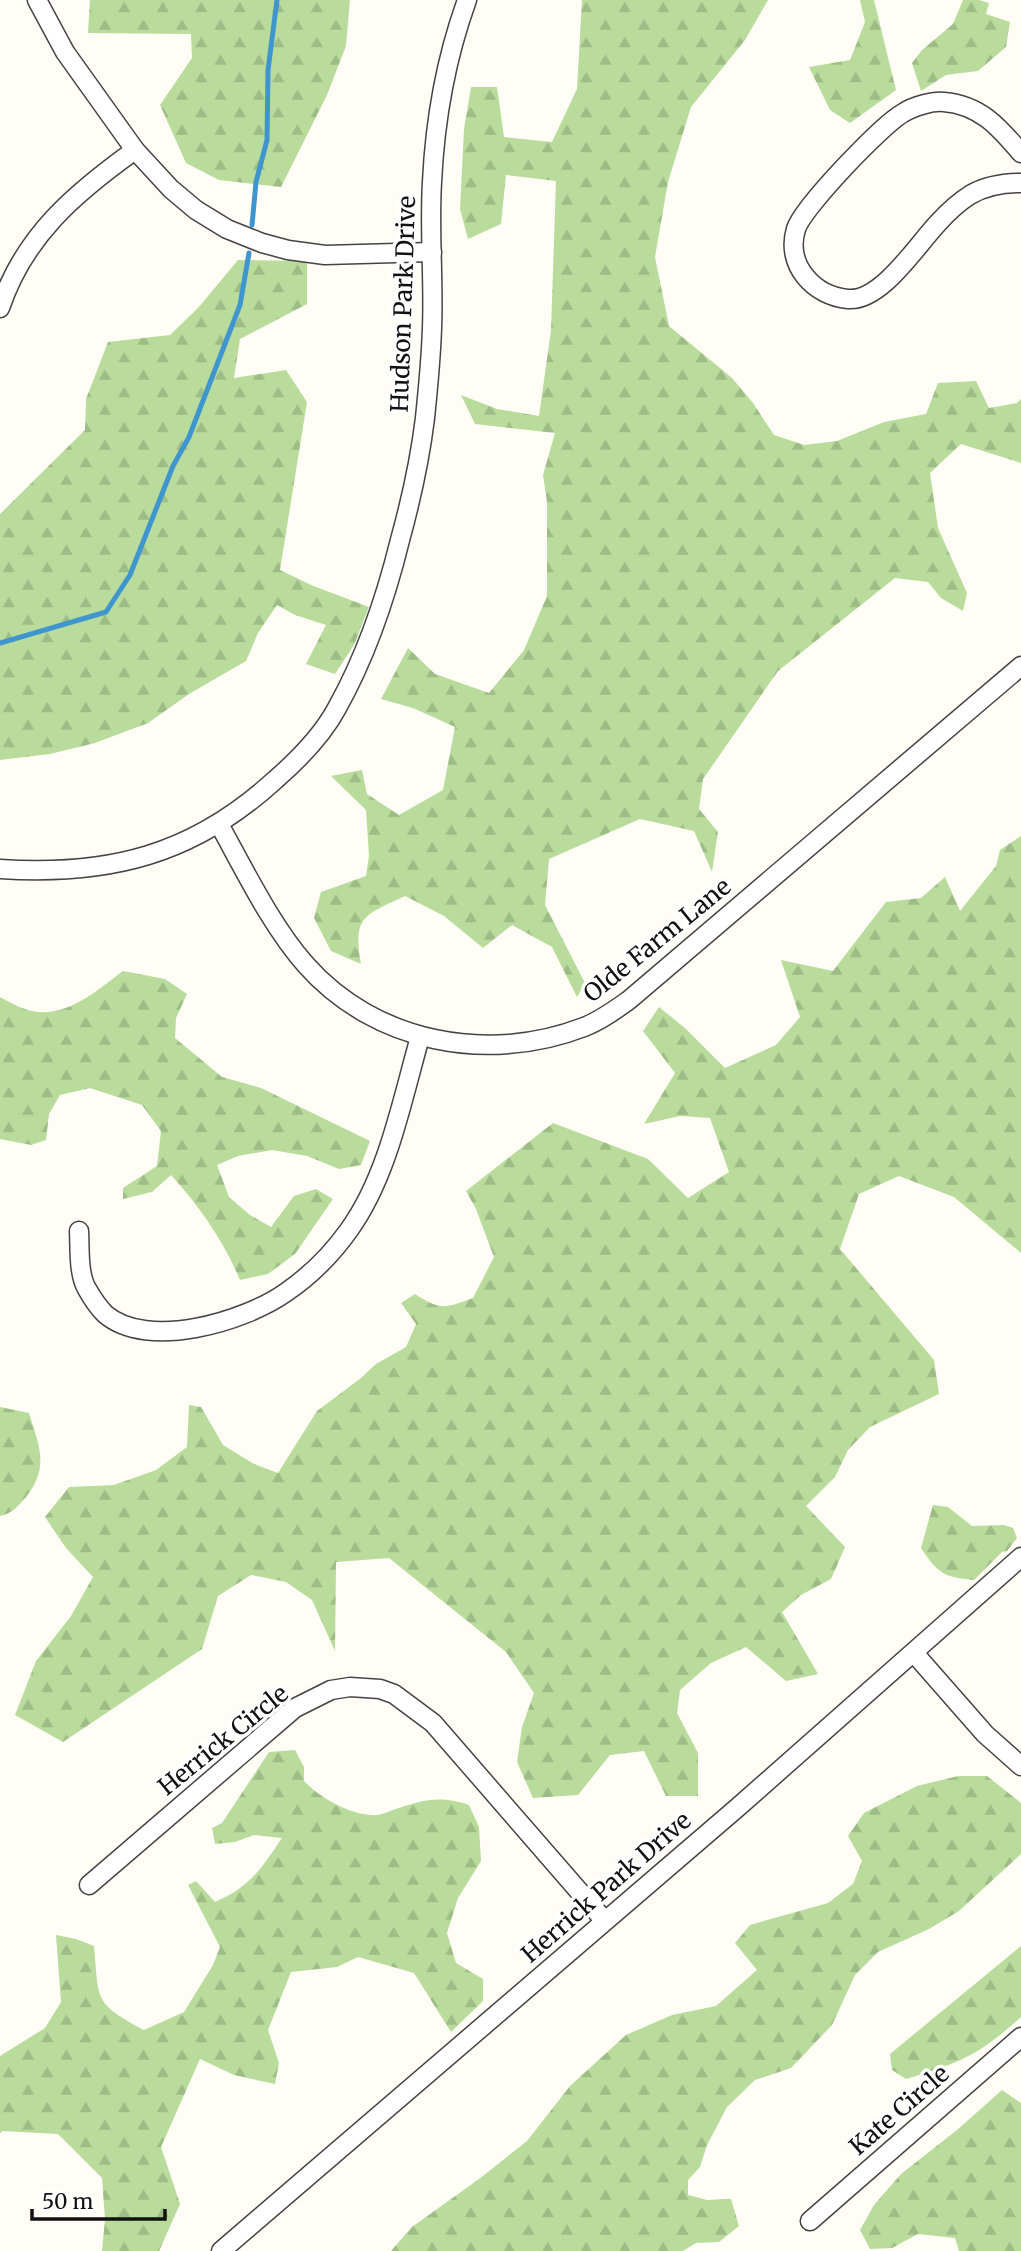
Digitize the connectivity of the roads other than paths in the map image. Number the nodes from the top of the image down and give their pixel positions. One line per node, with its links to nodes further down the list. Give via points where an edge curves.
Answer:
1 (37, 0): 3 (street, via 65,52)
2 (467, 0): 6 (street, Hudson Park Drive, via 439,104)
3 (135, 150): 6 (street, via 196,210 262,243 325,255); 7 (street, via 87,185 37,236)
4 (1021, 152): 5 (street, via 995,122 976,109 943,102 905,112 879,131 806,212 796,229 794,251 800,270 811,285 830,296 867,296 900,268 939,221 971,195 989,187)
5 (1021, 183)
6 (432, 252): 9 (street, Hudson Park Drive, via 425,422 393,569 370,637 336,710 300,757)
7 (0, 308)
8 (1021, 666): 11 (street, Olde Farm Lane, via 629,1000 602,1018 537,1042 505,1046)
9 (219, 824): 10 (street, Hudson Park Drive, via 131,862 46,872); 11 (street, Olde Farm Lane, via 286,941 306,965 348,1002)
10 (0, 869)
11 (420, 1037): 12 (street, via 381,1172 369,1198 325,1259 285,1293 218,1323 180,1330 127,1326 106,1314 85,1286)
12 (79, 1231)
13 (1021, 1557): 14 (street, Herrick Park Drive)
14 (914, 1653): 15 (street, via 985,1734); 17 (street, Herrick Park Drive)
15 (1021, 1766)
16 (89, 1885): 17 (street, Herrick Circle, via 295,1708 331,1690 380,1689 433,1723)
17 (604, 1920): 20 (street, Herrick Park Drive)
18 (1021, 2037): 19 (street, Kate Circle)
19 (810, 2221)
20 (221, 2251)

